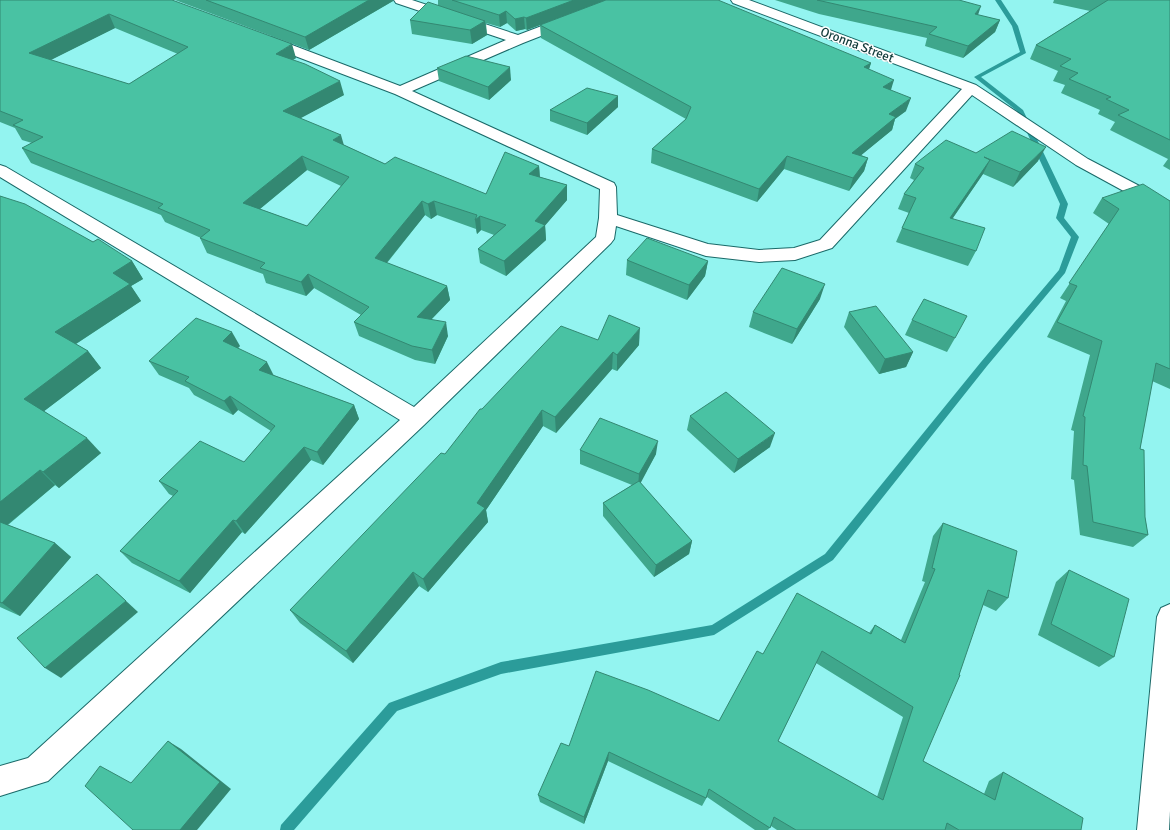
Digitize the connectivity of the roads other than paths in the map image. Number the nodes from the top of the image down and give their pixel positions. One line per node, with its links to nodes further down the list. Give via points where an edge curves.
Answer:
1 (400, 0): 5 (street)
2 (621, 0): 5 (street)
3 (741, 1): 6 (street, Oronna Street)
4 (247, 33): 7 (street)
5 (518, 40): 7 (street)
6 (974, 89): 9 (street, Oronna Street, via 1082,162); 10 (street, via 826,244 795,254 759,256 706,250)
7 (400, 91): 10 (street, via 608,187)
8 (0, 170): 11 (street)
9 (1170, 209)
10 (608, 218): 11 (street, via 604,239)
11 (416, 419): 13 (street, via 37,770)
12 (1170, 617): 14 (street)
13 (0, 781)
14 (1153, 830)

